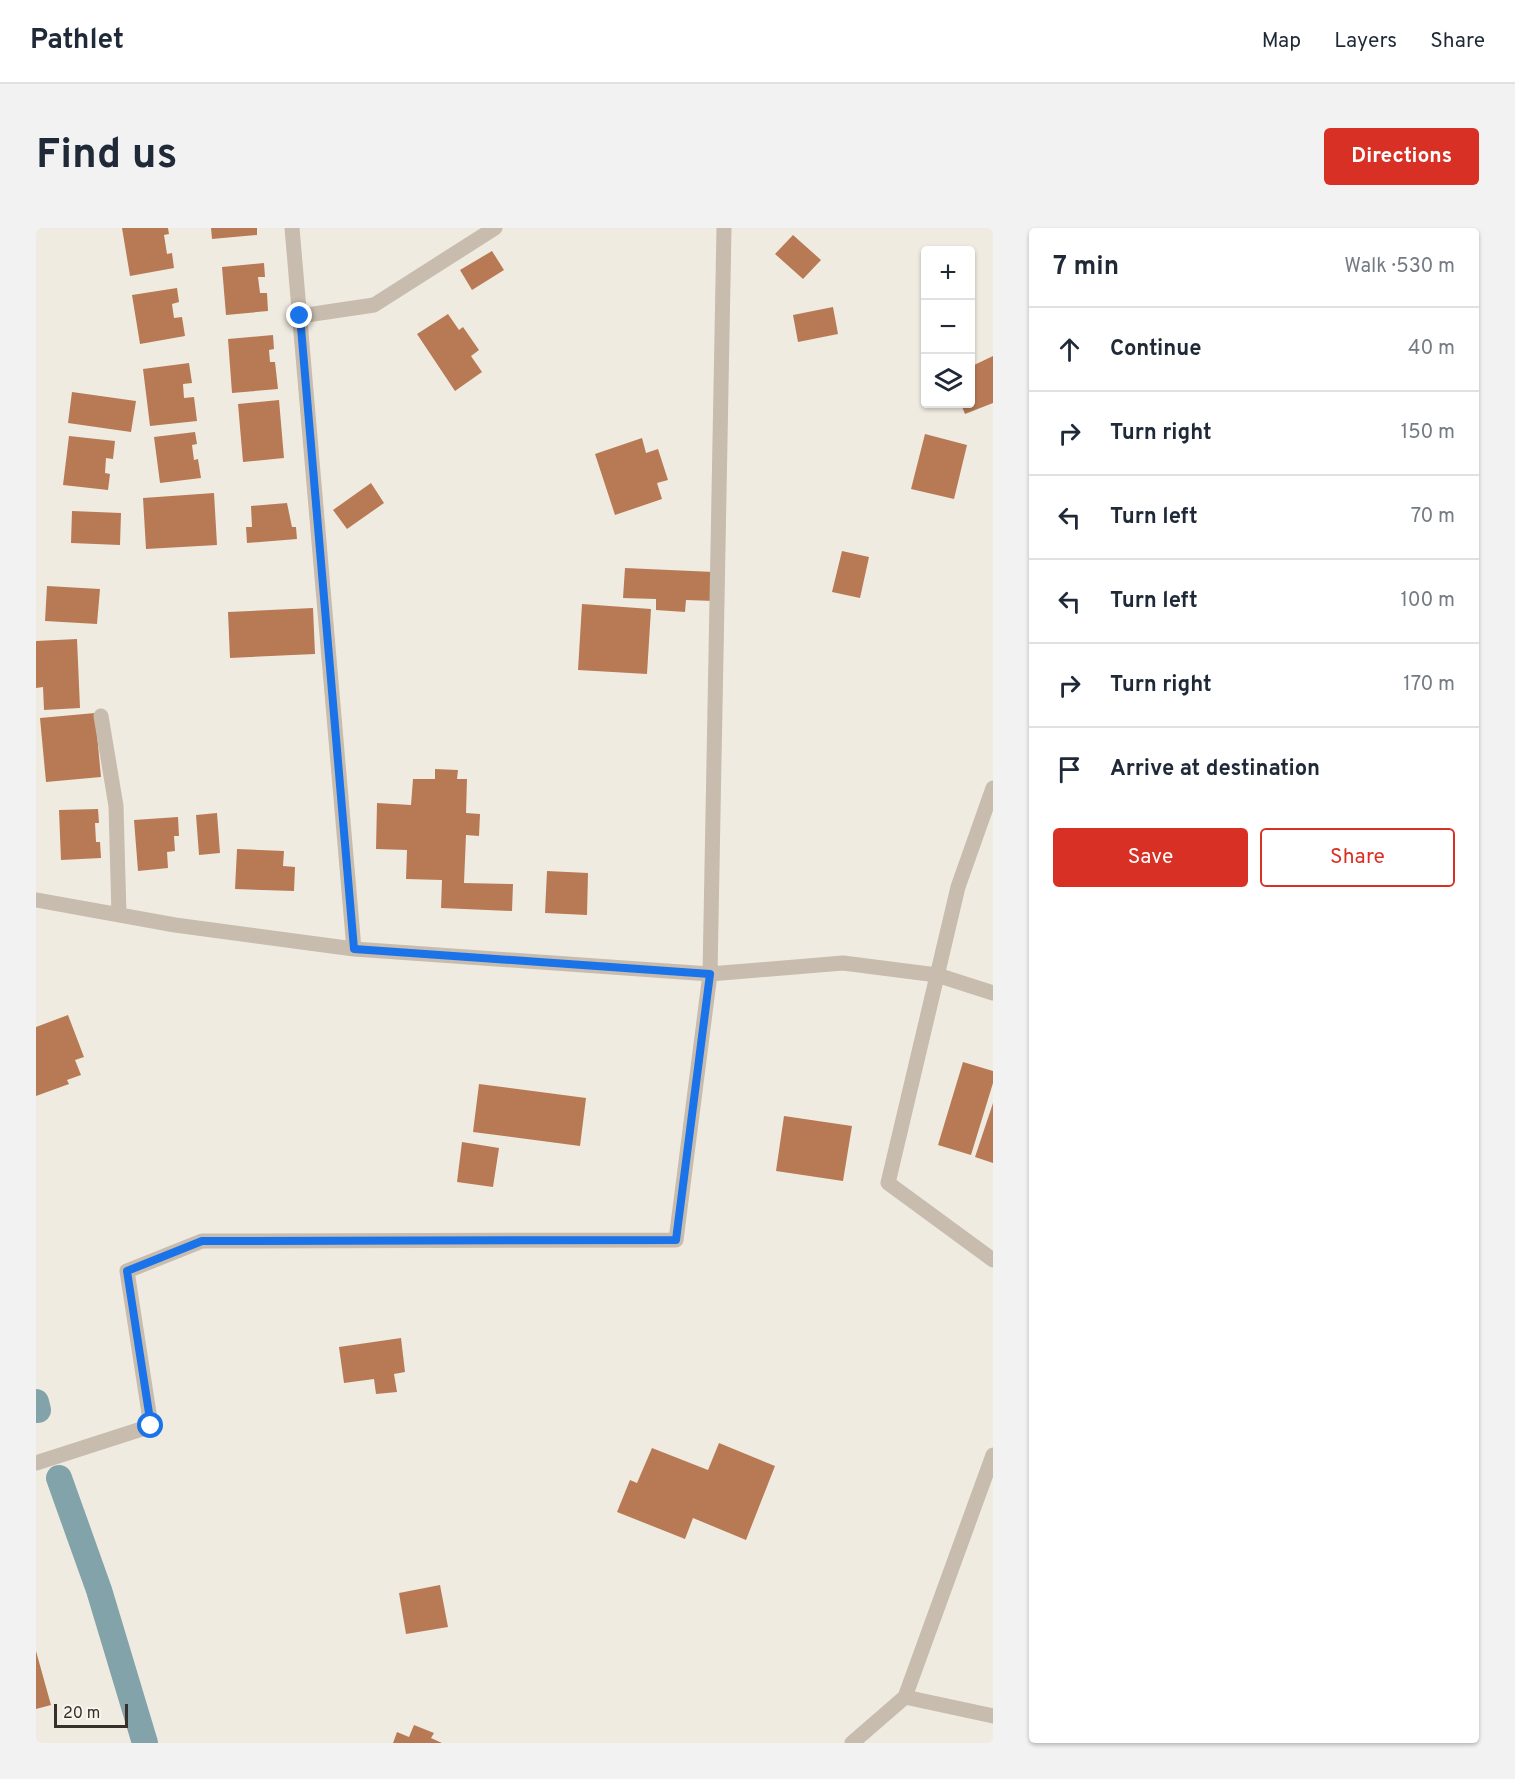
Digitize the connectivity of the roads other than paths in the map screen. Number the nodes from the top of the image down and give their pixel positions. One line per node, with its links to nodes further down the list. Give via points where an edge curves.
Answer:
1 (292, 228): 4 (street)
2 (495, 228): 4 (street, via 374,305)
3 (724, 228): 10 (street)
4 (300, 316): 9 (street)
5 (101, 716): 8 (street, via 116,806)
6 (993, 788): 11 (street, via 958,887)
7 (36, 900): 8 (street)
8 (119, 915): 9 (street)
9 (354, 949): 10 (street)
10 (710, 974): 11 (street, via 843,963); 15 (street, via 676,1240 202,1241 127,1271 151,1426)
11 (937, 975): 12 (street); 13 (street, via 888,1183)
12 (993, 993)
13 (993, 1260)
14 (993, 1455): 16 (street)
15 (36, 1463)
16 (905, 1697): 17 (street); 18 (street)
17 (993, 1716)
18 (852, 1743)

